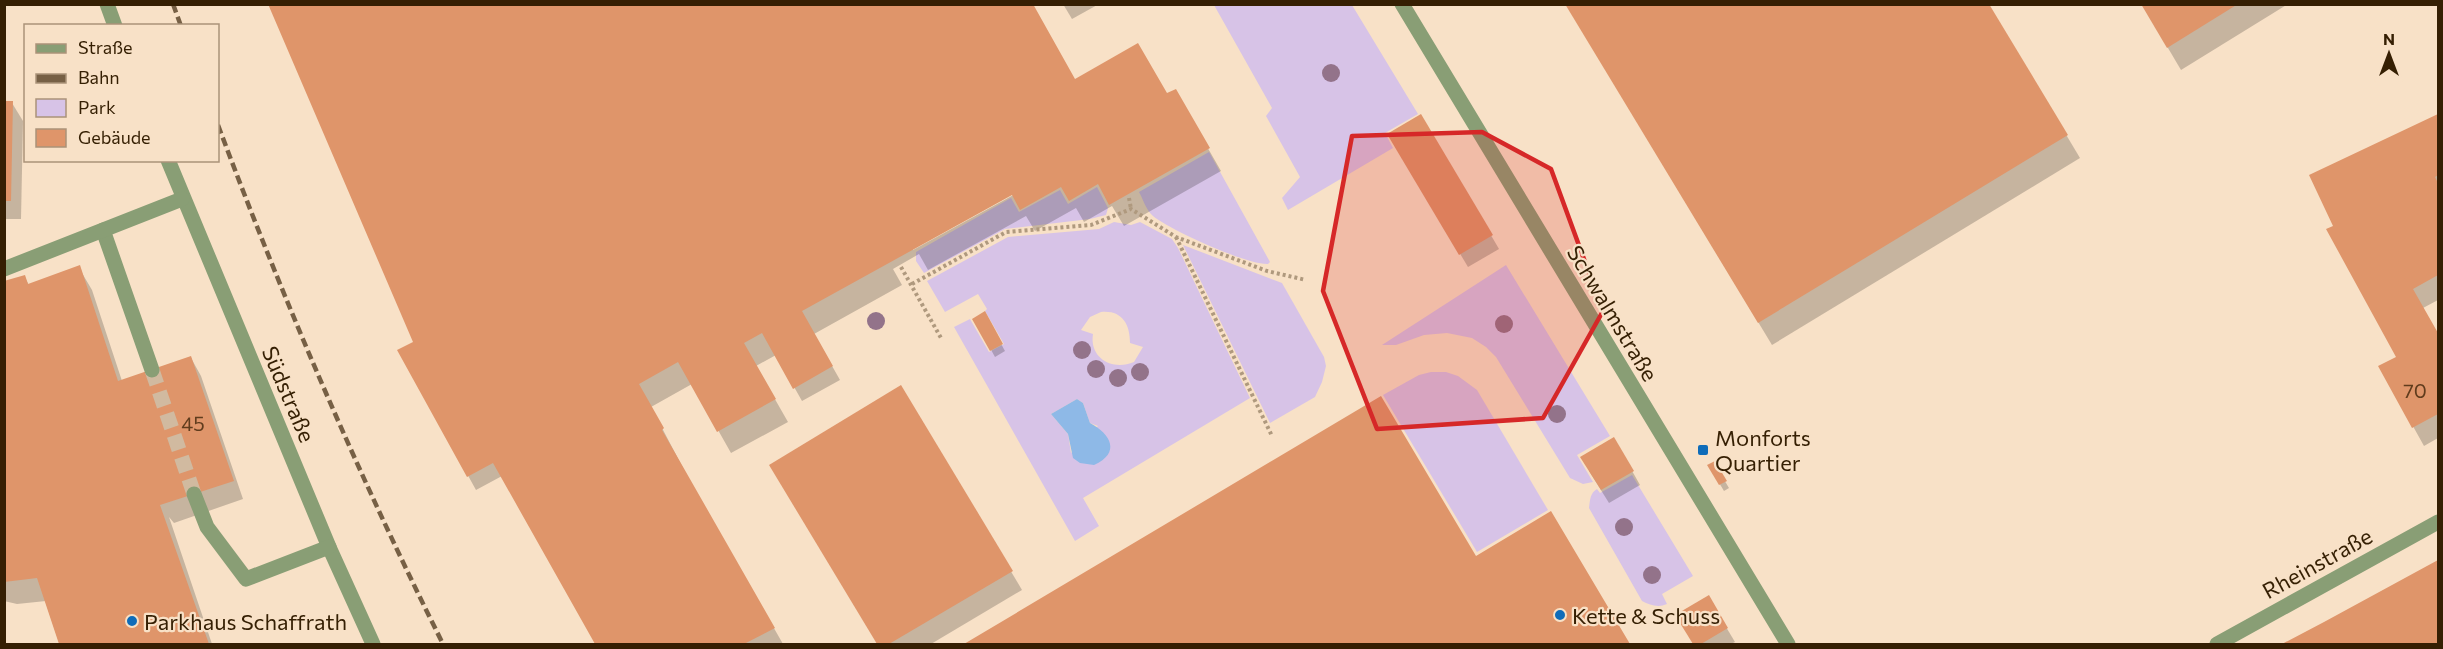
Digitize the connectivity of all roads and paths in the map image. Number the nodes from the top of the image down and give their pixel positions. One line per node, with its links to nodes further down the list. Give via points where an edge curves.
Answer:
1 (107, 4): 3 (street)
2 (1402, 4): 21 (street, Schwalmstraße)
3 (114, 24)
4 (169, 162): 6 (street, Südstraße)
5 (1129, 198): 7 (path)
6 (182, 199): 8 (street); 19 (street, Südstraße)
7 (1131, 209): 9 (path); 13 (path, via 1091,225 1006,232)
8 (103, 230): 11 (street); 15 (street)
9 (1176, 237): 12 (path, via 1267,271); 16 (path)
10 (901, 267): 13 (path)
11 (4, 269)
12 (1306, 280)
13 (912, 284): 14 (path)
14 (940, 338)
15 (152, 370)
16 (1272, 436)
17 (194, 494): 19 (street, via 207,527 246,579)
18 (2439, 522): 22 (street, Rheinstraße)
19 (329, 547): 20 (street, Südstraße)
20 (373, 645)
21 (1788, 645)
22 (2217, 645)

